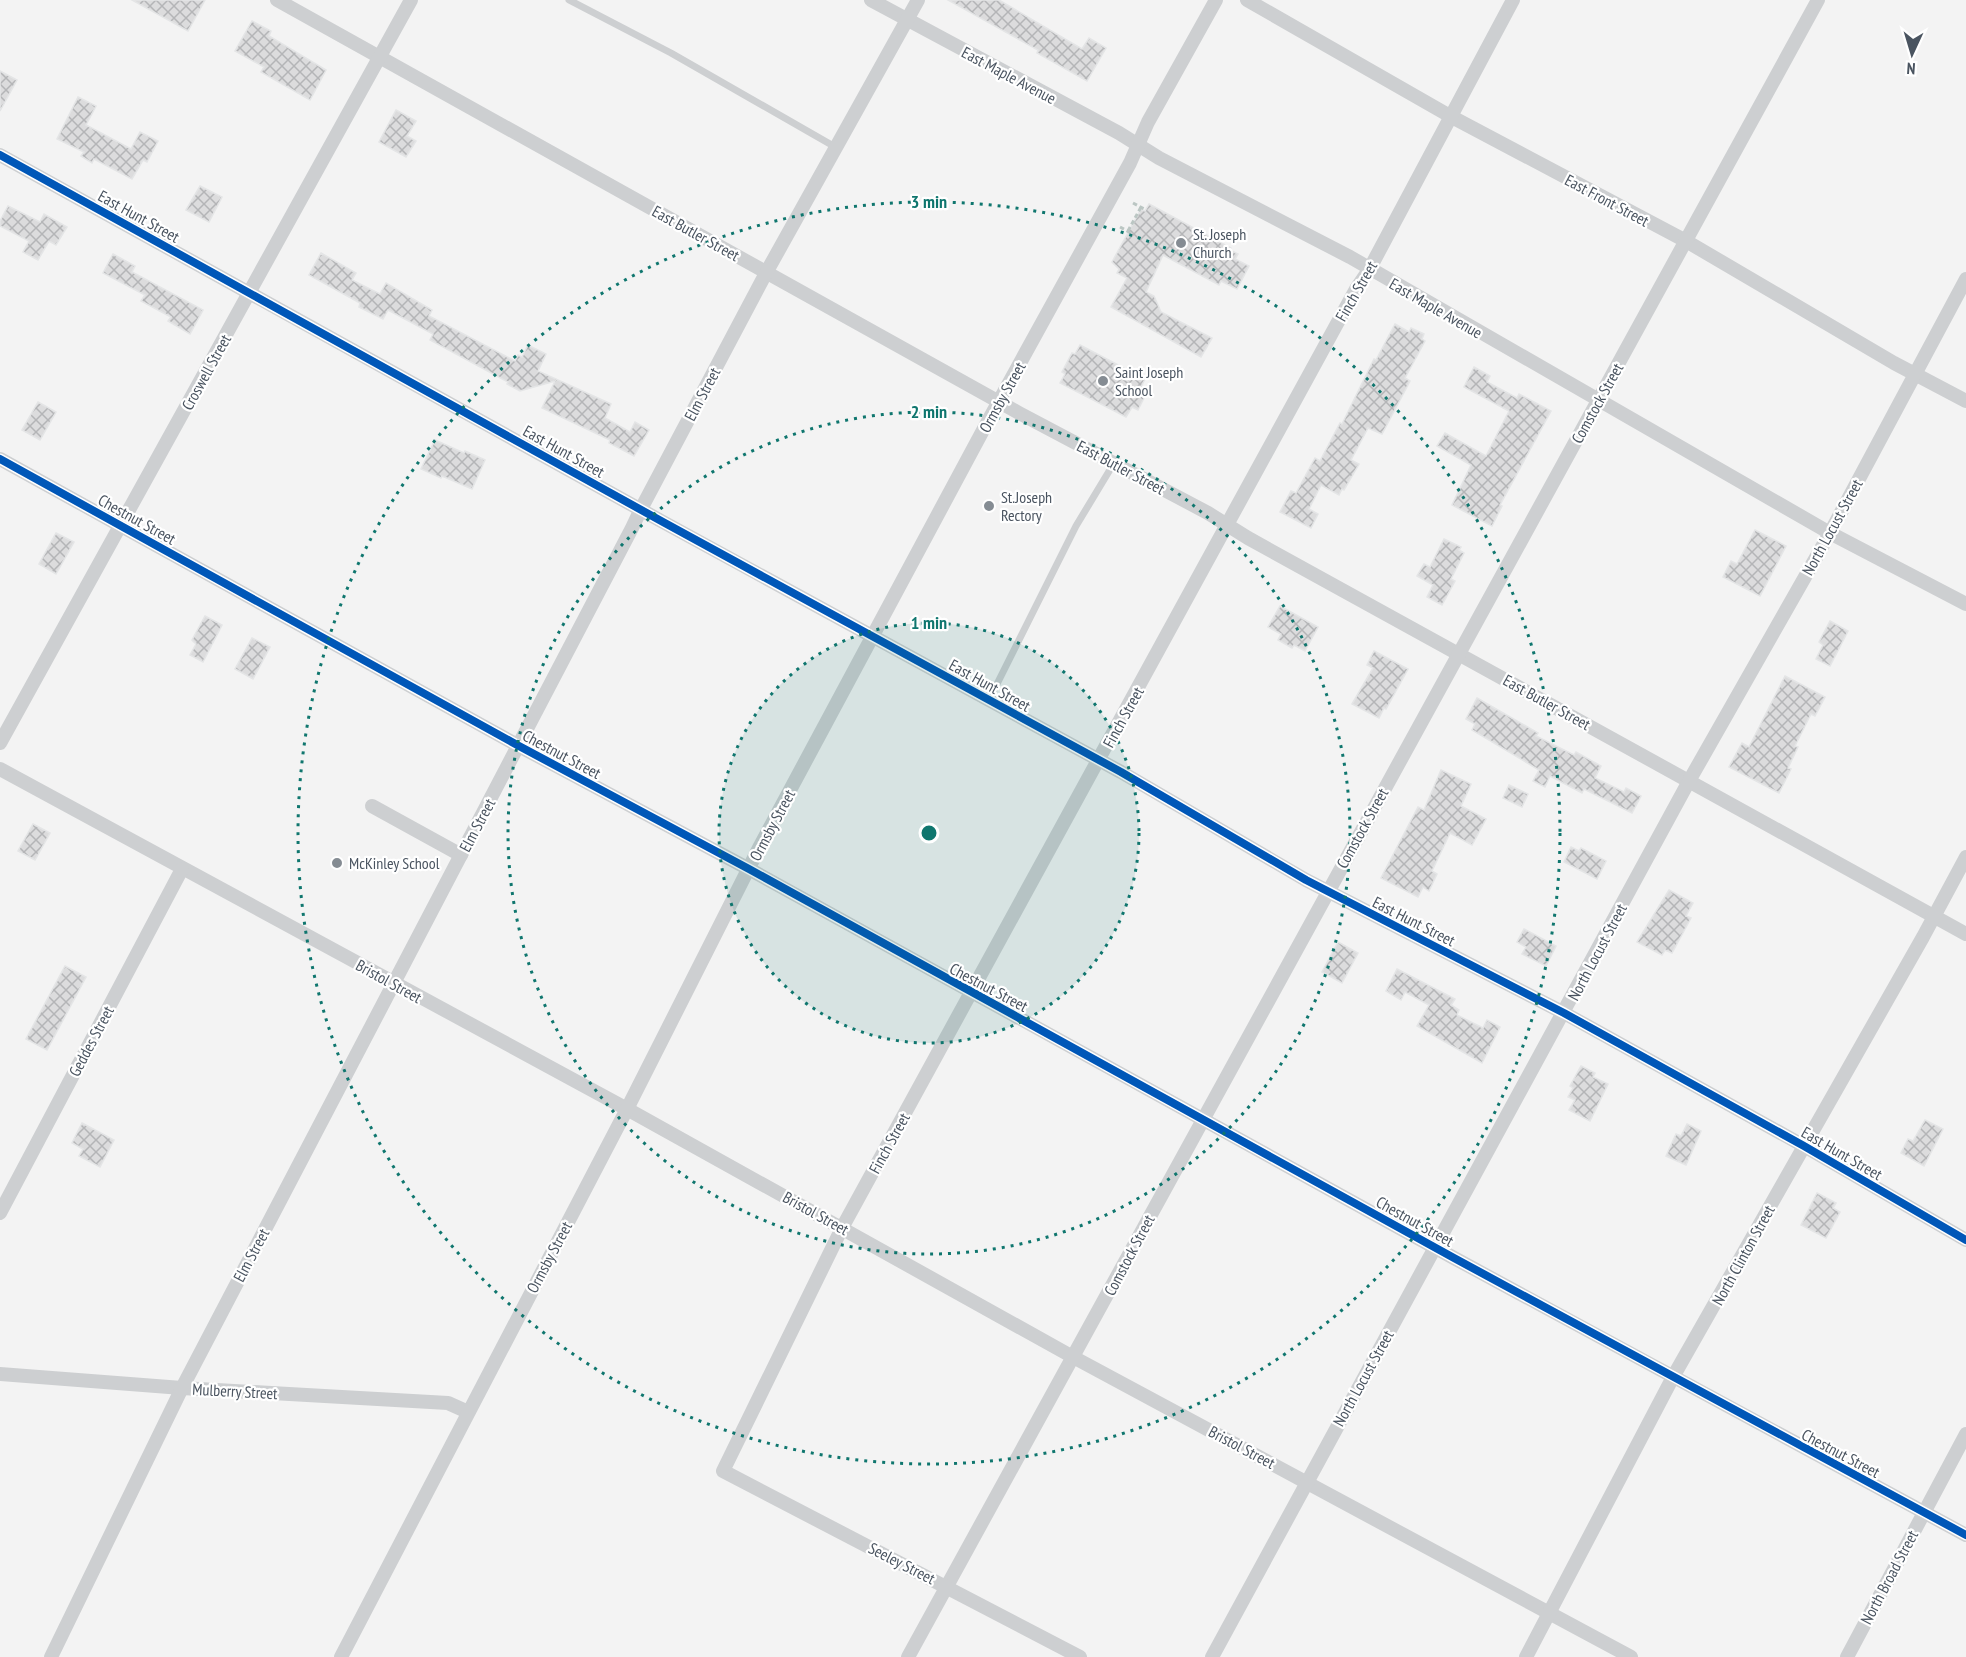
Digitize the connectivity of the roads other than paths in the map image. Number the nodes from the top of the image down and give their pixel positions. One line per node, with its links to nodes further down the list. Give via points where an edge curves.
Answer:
1 (277, 0): 11 (street, East Butler Street)
2 (411, 0): 11 (street, Croswell Street)
3 (569, 0): 14 (lane)
4 (871, 0): 10 (street, East Maple Avenue)
5 (918, 0): 10 (street, Elm Street)
6 (1216, 0): 13 (street, Ormsby Street)
7 (1247, 0): 12 (street, East Front Street)
8 (1513, 0): 12 (street, Finch Street)
9 (1818, 0): 16 (street, Comstock Street)
10 (907, 19): 13 (street, East Maple Avenue); 14 (street, Elm Street)
11 (380, 57): 18 (street, East Butler Street); 20 (street, Croswell Street)
12 (1450, 116): 16 (street, East Front Street); 17 (street, Finch Street)
13 (1139, 145): 17 (street, East Maple Avenue); 22 (street, Ormsby Street)
14 (837, 148): 18 (street, Elm Street)
15 (0, 155): 20 (street, East Hunt Street)
16 (1686, 241): 21 (street, East Front Street); 23 (street, Comstock Street)
17 (1369, 270): 23 (street, East Maple Avenue); 29 (street, Finch Street)
18 (766, 273): 22 (street, East Butler Street); 27 (street, Elm Street)
19 (1966, 279): 21 (street, North Locust Street)
20 (250, 292): 27 (street, East Hunt Street); 28 (street, Croswell Street)
21 (1914, 373): 24 (street, East Front Street); 30 (street, North Locust Street)
22 (1000, 401): 26 (street, East Butler Street); 32 (street, Ormsby Street)
23 (1598, 401): 30 (street, East Maple Avenue); 33 (street, Comstock Street)
24 (1966, 401)
25 (0, 459): 28 (street, Chestnut Street)
26 (1114, 464): 29 (street, East Butler Street); 34 (lane, via 1076,526)
27 (640, 509): 32 (street, East Hunt Street); 36 (street, Elm Street)
28 (122, 525): 35 (street, Croswell Street); 36 (street, Chestnut Street)
29 (1228, 526): 33 (street, East Butler Street); 37 (street, Finch Street)
30 (1830, 532): 31 (street, East Maple Avenue); 39 (street, North Locust Street)
31 (1966, 604)
32 (873, 637): 34 (street, East Hunt Street); 44 (street, Ormsby Street)
33 (1458, 653): 39 (street, East Butler Street); 45 (street, Comstock Street)
34 (989, 700): 37 (street, East Hunt Street)
35 (0, 743)
36 (519, 746): 41 (street, Elm Street); 44 (street, Chestnut Street)
37 (1098, 761): 45 (street, East Hunt Street); 49 (street, Finch Street)
38 (0, 769): 43 (street, Bristol Street)
39 (1689, 782): 46 (street, East Butler Street); 50 (street, North Locust Street)
40 (372, 806): 41 (street)
41 (461, 855): 48 (street, Elm Street)
42 (1966, 857): 46 (street, North Clinton Street)
43 (182, 869): 48 (street, Bristol Street); 54 (street, Geddes Street)
44 (748, 869): 49 (street, Chestnut Street); 51 (street, Ormsby Street)
45 (1327, 891): 50 (street, East Hunt Street); 52 (street, Comstock Street)
46 (1934, 916): 47 (street, East Butler Street); 53 (street, North Clinton Street)
47 (1966, 934)
48 (393, 984): 51 (street, Bristol Street); 61 (street, Elm Street)
49 (970, 993): 52 (street, Chestnut Street); 55 (street, Finch Street)
50 (1564, 1013): 53 (street, East Hunt Street); 57 (street, North Locust Street)
51 (627, 1109): 55 (street, Bristol Street); 62 (street, Ormsby Street)
52 (1203, 1119): 57 (street, Chestnut Street); 58 (street, Comstock Street)
53 (1804, 1146): 56 (street, East Hunt Street); 60 (street, North Clinton Street)
54 (0, 1213)
55 (842, 1228): 58 (street, Bristol Street); 64 (street, Finch Street)
56 (1966, 1240)
57 (1435, 1247): 60 (street, Chestnut Street); 65 (street, North Locust Street)
58 (1073, 1358): 65 (street, Bristol Street); 68 (street, Comstock Street)
59 (0, 1374): 61 (street, Mulberry Street)
60 (1673, 1377): 66 (street, Chestnut Street); 69 (street, North Clinton Street)
61 (182, 1388): 62 (street, Mulberry Street, via 448,1403); 70 (street, Elm Street)
62 (468, 1412): 71 (street, Ormsby Street)
63 (1966, 1434): 66 (street, North Broad Street)
64 (723, 1471): 68 (street, Seeley Street)
65 (1306, 1481): 69 (street, Bristol Street); 74 (street, North Locust Street)
66 (1923, 1512): 67 (street, Chestnut Street); 77 (street, North Broad Street)
67 (1966, 1535)
68 (946, 1586): 72 (street, Comstock Street); 73 (street, Seeley Street)
69 (1549, 1613): 75 (street, North Clinton Street); 76 (street, Bristol Street)
70 (51, 1657)
71 (341, 1657)
72 (908, 1657)
73 (1080, 1657)
74 (1212, 1657)
75 (1526, 1657)
76 (1632, 1657)
77 (1846, 1657)

